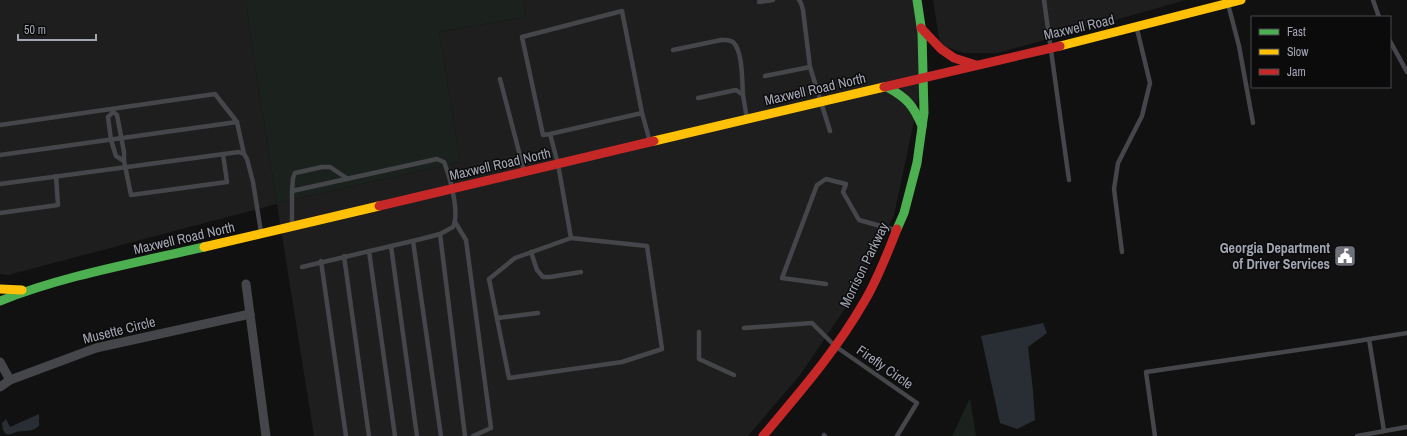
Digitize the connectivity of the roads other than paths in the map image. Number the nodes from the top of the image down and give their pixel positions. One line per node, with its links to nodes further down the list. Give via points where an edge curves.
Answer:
1 (773, 0): 7 (lane)
2 (799, 0): 16 (lane, via 802,3)
3 (917, 0): 10 (street, Morrison Parkway)
4 (1044, 0): 13 (lane)
5 (1241, 0): 8 (street, Maxwell Road)
6 (1373, 0): 9 (lane)
7 (759, 2)
8 (1228, 4): 11 (street, Maxwell Road); 29 (lane, via 1239,46)
9 (1379, 16)
10 (921, 28): 15 (street, via 941,49 954,58); 19 (street, Morrison Parkway)
11 (1136, 28): 13 (street, Maxwell Road); 61 (lane, via 1150,84 1142,116 1118,163 1114,189)
12 (1391, 43): 17 (lane)
13 (1051, 48): 15 (street, Maxwell Road); 46 (lane)
14 (673, 50): 22 (lane, via 721,40 733,42 742,74)
15 (977, 66): 19 (street, Maxwell Road)
16 (810, 67): 18 (lane); 24 (lane)
17 (1407, 72)
18 (765, 76)
19 (923, 78): 21 (street, Maxwell Road North); 31 (street, Morrison Parkway)
20 (500, 79): 43 (lane)
21 (887, 87): 24 (street, Maxwell Road North); 31 (street, via 905,97 914,107)
22 (742, 95): 23 (lane, via 736,90); 27 (lane)
23 (698, 98)
24 (821, 103): 27 (street, Maxwell Road North); 32 (lane)
25 (113, 110): 28 (lane, via 215,94); 30 (lane); 34 (lane, via 117,115); 35 (lane, via 108,117)
26 (642, 113): 33 (lane); 33 (lane, via 622,11 522,37 544,135); 36 (lane)
27 (747, 120): 36 (street, Maxwell Road North)
28 (237, 122): 34 (lane); 38 (lane)
29 (1252, 123)
30 (0, 125)
31 (922, 128): 53 (street, Morrison Parkway, via 917,163)
32 (830, 132)
33 (550, 134): 41 (lane)
34 (121, 138): 35 (lane); 40 (lane)
35 (111, 140): 39 (lane); 40 (lane, via 116,156)
36 (650, 143): 41 (street, Maxwell Road North)
37 (223, 154): 38 (lane); 42 (lane); 42 (lane, via 227,182 131,195)
38 (244, 154): 54 (lane, via 253,182)
39 (0, 155)
40 (124, 162): 42 (lane)
41 (558, 164): 43 (street, Maxwell Road North); 56 (lane)
42 (125, 167): 44 (lane)
43 (525, 172): 48 (street, Maxwell Road North)
44 (56, 176): 47 (lane); 50 (lane, via 58,205)
45 (348, 179): 48 (lane, via 437,159 444,162); 49 (lane); 49 (lane, via 330,167 322,167 295,173)
46 (1069, 180)
47 (0, 184)
48 (452, 190): 51 (lane); 52 (street, Maxwell Road North)
49 (292, 191): 52 (lane)
50 (0, 213)
51 (455, 222): 55 (lane, via 452,227); 92 (lane, via 466,240 491,428)
52 (292, 227): 54 (street, Maxwell Road North)
53 (897, 230): 67 (lane, via 859,220 843,192 846,184 826,179 817,185 782,278); 78 (street, Morrison Parkway, via 865,301)
54 (262, 234): 69 (street, Maxwell Road North, via 83,274)
55 (440, 234): 57 (lane); 91 (lane)
56 (571, 238): 60 (lane); 73 (lane, via 647,246 662,349 622,362 509,378)
57 (413, 241): 58 (lane); 90 (lane)
58 (390, 246): 59 (lane); 89 (lane)
59 (369, 251): 62 (lane); 88 (lane)
60 (531, 252): 65 (lane, via 537,270 543,277); 73 (lane, via 515,258 489,279)
61 (1122, 252)
62 (344, 256): 63 (lane); 87 (lane)
63 (321, 261): 64 (lane); 86 (lane)
64 (302, 266)
65 (581, 272)
66 (246, 284): 71 (street)
67 (826, 284)
68 (0, 288): 69 (street)
69 (27, 290): 70 (street)
70 (0, 301)
71 (250, 314): 81 (street, Musette Circle, via 96,348); 85 (street)
72 (538, 314): 73 (lane)
73 (497, 318)
74 (744, 328): 78 (lane, Firefly Circle, via 812,323)
75 (699, 332): 80 (lane, via 699,359)
76 (1407, 333): 77 (lane)
77 (1369, 339): 84 (lane); 95 (lane, via 1146,372)
78 (836, 346): 93 (street, Morrison Parkway); 94 (lane, Firefly Circle, via 917,403)
79 (0, 362): 81 (street)
80 (734, 375)
81 (10, 380): 82 (street, Musette Circle)
82 (0, 387)
83 (1407, 427): 84 (lane)
84 (1384, 431): 96 (lane)
85 (266, 436)
86 (346, 436)
87 (370, 436)
88 (395, 436)
89 (418, 436)
90 (441, 436)
91 (465, 436)
92 (473, 436)
93 (763, 436)
94 (897, 436)
95 (1155, 436)
96 (1357, 436)

